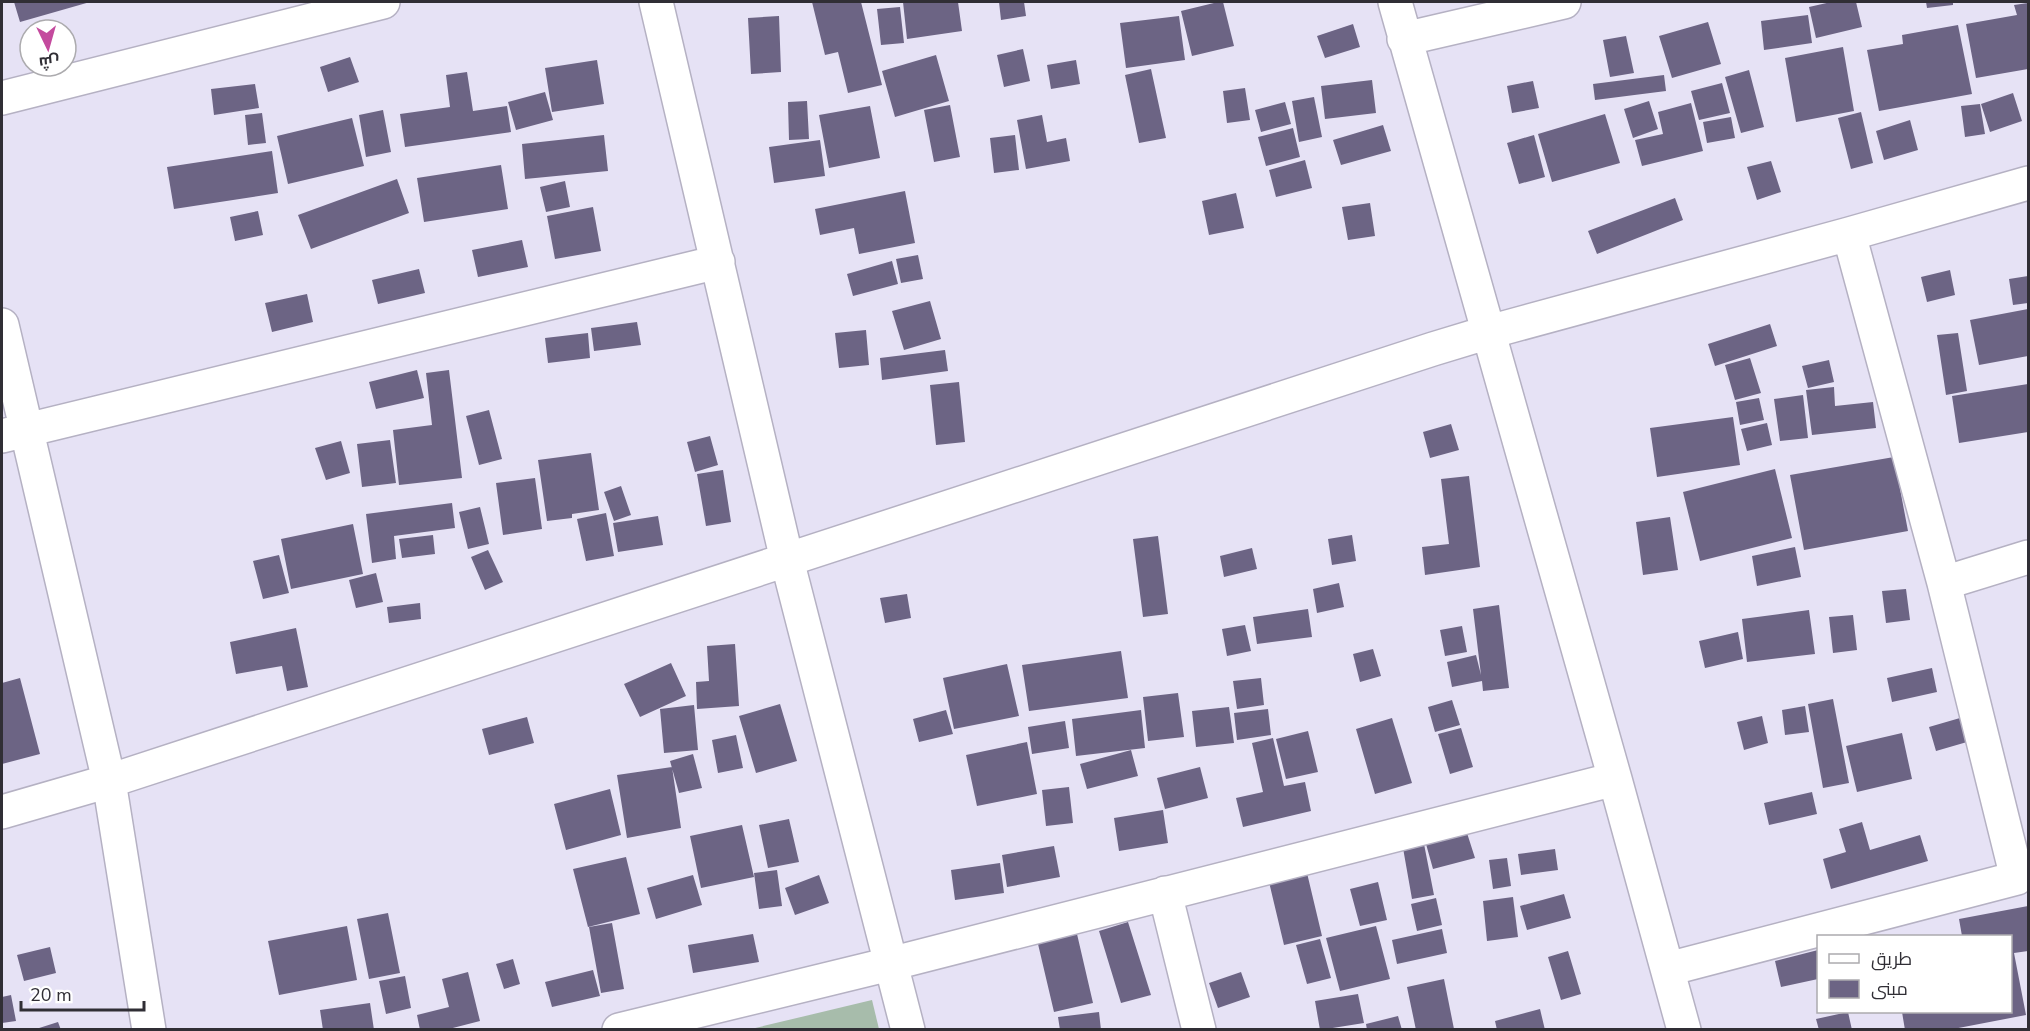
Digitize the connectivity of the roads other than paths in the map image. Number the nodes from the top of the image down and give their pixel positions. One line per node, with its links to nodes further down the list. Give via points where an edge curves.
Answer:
1 (383, 2): 6 (street)
2 (656, 2): 9 (street)
3 (1395, 2): 5 (street)
4 (1564, 2): 5 (street)
5 (1404, 39): 11 (street)
6 (2, 98)
7 (2028, 183): 8 (street)
8 (1849, 234): 11 (street); 15 (street)
9 (718, 262): 12 (street); 14 (street)
10 (2, 325): 12 (street)
11 (1489, 332): 14 (street); 16 (street)
12 (14, 434): 17 (street)
13 (2028, 557): 15 (street)
14 (787, 561): 17 (street); 21 (street)
15 (1944, 583): 19 (street)
16 (1615, 778): 20 (street); 22 (street)
17 (109, 781): 18 (street); 23 (street)
18 (2, 812)
19 (2023, 877): 22 (street)
20 (1165, 893): 21 (street); 26 (street)
21 (890, 964): 24 (street); 25 (street)
22 (1668, 969): 27 (street)
23 (149, 1029)
24 (619, 1029)
25 (908, 1029)
26 (1199, 1029)
27 (1684, 1029)

